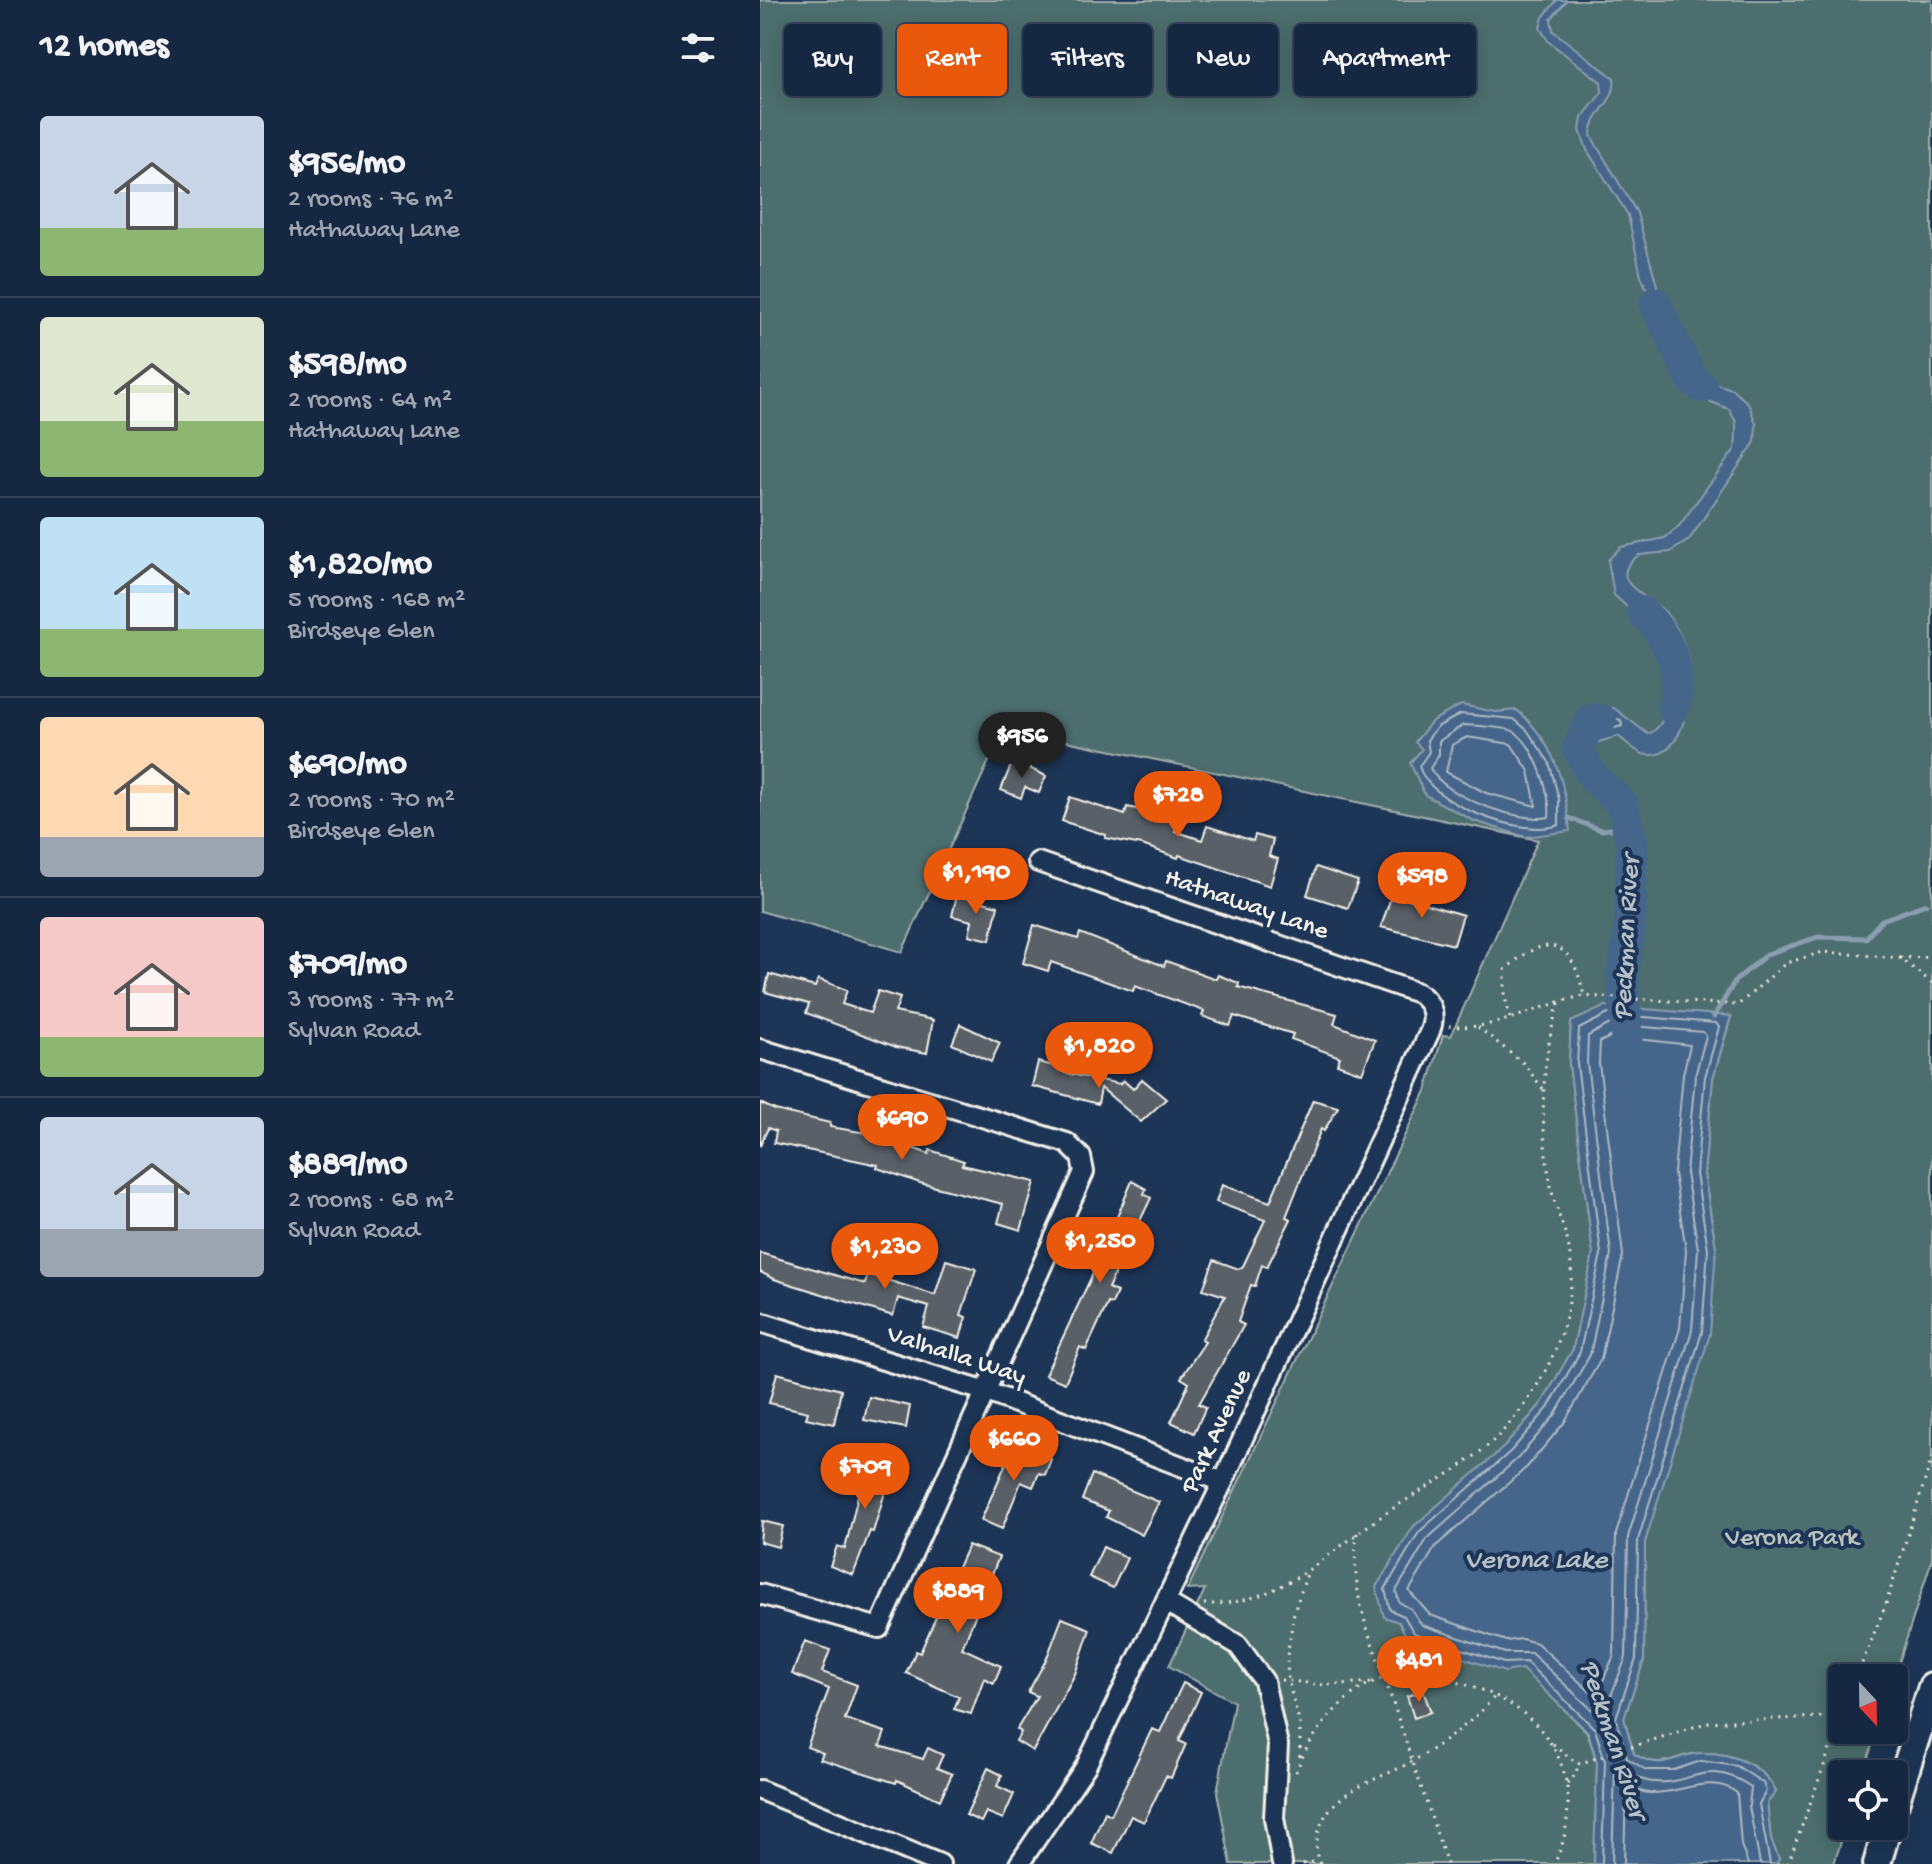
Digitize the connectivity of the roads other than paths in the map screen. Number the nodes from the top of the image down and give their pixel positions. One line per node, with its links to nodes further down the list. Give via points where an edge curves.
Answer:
1 (1038, 862): 2 (street, Hathaway Lane, via 1418,993)
2 (1432, 1016): 6 (street, Park Avenue)
3 (760, 1049): 5 (street, via 1067,1143 1081,1157 1083,1180)
4 (760, 1322): 5 (street, Valhalla Way)
5 (987, 1392): 6 (street, Valhalla Way); 7 (street, via 879,1628)
6 (1223, 1482): 8 (street, Park Avenue)
7 (760, 1594)
8 (1166, 1602): 15 (street, Park Avenue, via 1086,1766); 16 (street, via 1238,1645 1264,1681 1278,1745 1274,1818)
9 (1932, 1687): 10 (main road)
10 (1924, 1740): 11 (main road)
11 (1908, 1775)
12 (760, 1790): 14 (street)
13 (1884, 1840): 17 (main road)
14 (940, 1864)
15 (1019, 1864)
16 (1282, 1864)
17 (1877, 1864)

